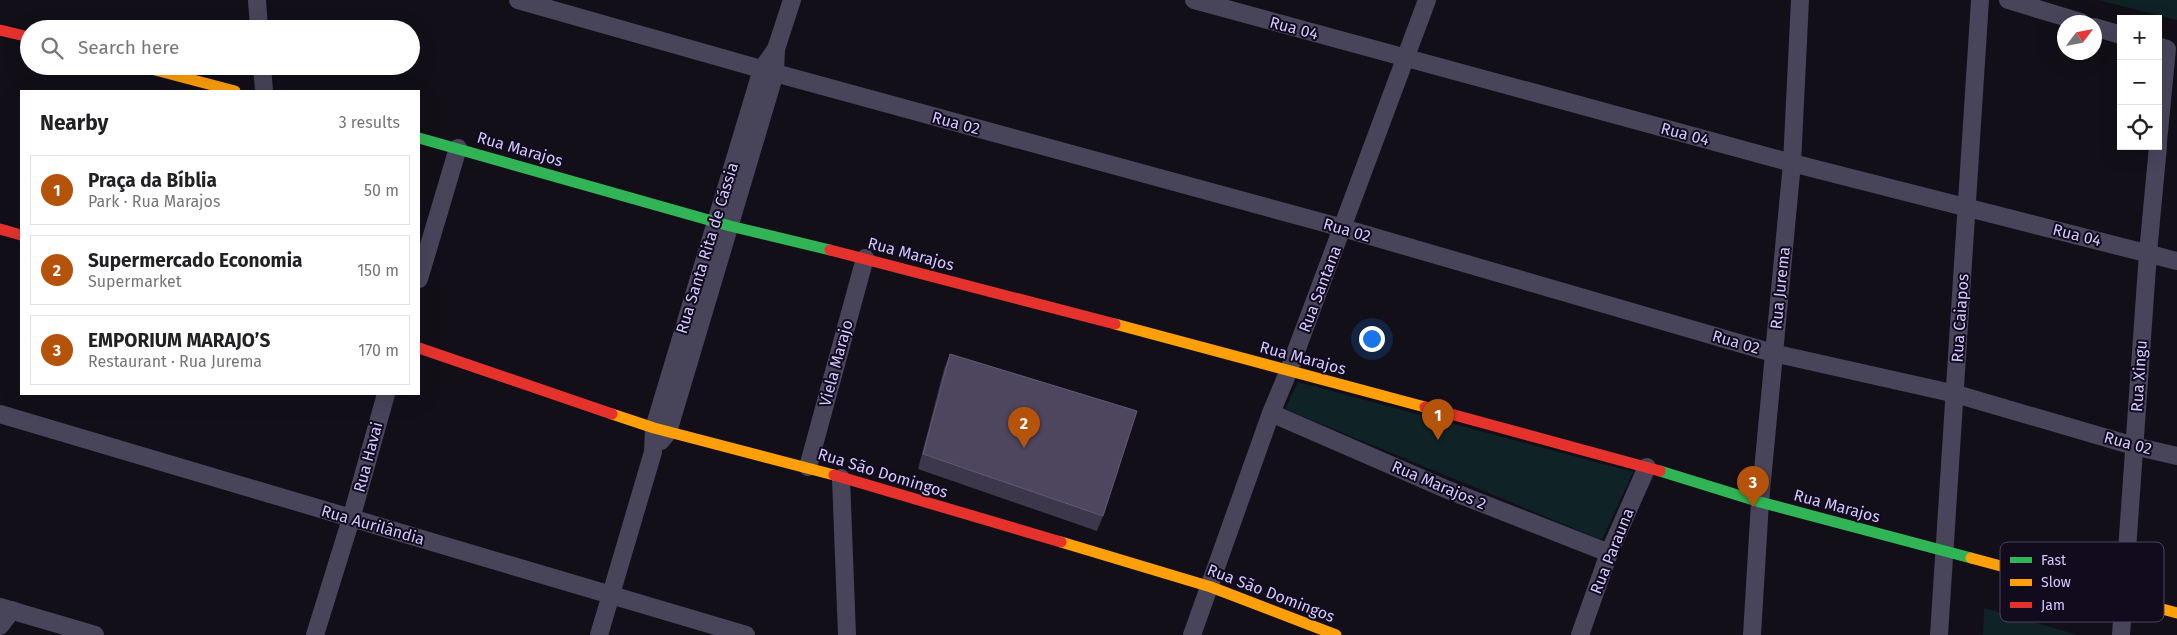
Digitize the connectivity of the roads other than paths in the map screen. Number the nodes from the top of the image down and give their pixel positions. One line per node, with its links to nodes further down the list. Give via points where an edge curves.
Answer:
1 (257, 0): 10 (street)
2 (518, 0): 17 (street, Rua 02)
3 (792, 0): 17 (street, Rua Santa Rita de Cássia)
4 (1194, 0): 16 (street, Rua 04)
5 (1427, 0): 16 (street, Rua Santana)
6 (1800, 0): 26 (street, Rua Jurema)
7 (1980, 0): 27 (street, Rua Caiapos)
8 (2008, 0): 9 (street)
9 (2058, 15)
10 (258, 20)
11 (2102, 29): 13 (street)
12 (0, 30): 14 (street)
13 (2117, 34)
14 (20, 35)
15 (2163, 48): 22 (street)
16 (1404, 58): 26 (street, Rua 04); 29 (street, Rua Santana)
17 (768, 71): 28 (street, Rua Santa Rita de Cássia); 29 (street, Rua 02)
18 (174, 75): 20 (street)
19 (263, 75): 21 (street)
20 (231, 90)
21 (264, 90)
22 (2160, 105)
23 (420, 138): 24 (street, Rua Marajos)
24 (458, 148): 28 (street, Rua Marajos); 35 (street)
25 (2158, 150): 32 (street, Rua Xingu)
26 (1792, 163): 27 (street, Rua 04); 37 (street, Rua Jurema)
27 (1967, 207): 32 (street, Rua 04); 39 (street, Rua Caiapos)
28 (723, 223): 33 (street, Rua Marajos); 43 (street, Rua Santa Rita de Cássia)
29 (1343, 228): 37 (street, Rua 02); 38 (street, Rua Santana)
30 (0, 229): 31 (street)
31 (20, 235)
32 (2148, 253): 34 (street, Rua 04); 44 (street, Rua Xingu)
33 (865, 258): 38 (street, Rua Marajos); 46 (street, Viela Marajo)
34 (2177, 261)
35 (420, 276)
36 (420, 348): 43 (street, Rua São Domingos)
37 (1773, 353): 39 (street, Rua 02); 49 (street, Rua Jurema)
38 (1289, 370): 41 (street, Rua Santana); 47 (street, Rua Marajos)
39 (1956, 394): 44 (street, Rua 02); 52 (street, Rua Caiapos)
40 (386, 395): 50 (street, Rua Havai)
41 (1271, 413): 53 (street, Rua Marajos 2, via 1448,490); 55 (street, Rua Santana)
42 (0, 414): 50 (street, Rua Aurilândia)
43 (661, 430): 46 (street, Rua São Domingos); 56 (street, Rua Santa Rita de Cássia)
44 (2134, 446): 45 (street, Rua 02); 51 (street, Rua Xingu)
45 (2177, 456)
46 (808, 467): 48 (street, Rua São Domingos)
47 (1646, 467): 49 (street, Rua Marajos); 53 (street, Rua Parauna)
48 (841, 478): 55 (street, Rua São Domingos); 66 (street)
49 (1760, 502): 52 (street, Rua Marajos); 70 (street, Rua Jurema)
50 (351, 519): 56 (street, Rua Aurilândia); 63 (street, Rua Havai)
51 (2128, 542)
52 (1944, 552): 54 (street, Rua Marajos); 71 (street, Rua Caiapos)
53 (1609, 553): 69 (street, Rua Parauna)
54 (2000, 567)
55 (1211, 587): 67 (street, Rua Santana); 68 (street, Rua São Domingos)
56 (611, 594): 64 (street, Rua Santa Rita de Cássia); 65 (street, Rua Aurilândia)
57 (6, 609): 61 (street); 62 (street)
58 (2164, 610): 59 (street, Rua Marajos)
59 (2177, 613)
60 (2123, 622): 72 (street, Rua Xingu)
61 (0, 626)
62 (95, 635)
63 (315, 635)
64 (599, 635)
65 (746, 635)
66 (847, 635)
67 (1192, 635)
68 (1336, 635)
69 (1580, 635)
70 (1752, 635)
71 (1939, 635)
72 (2122, 635)

